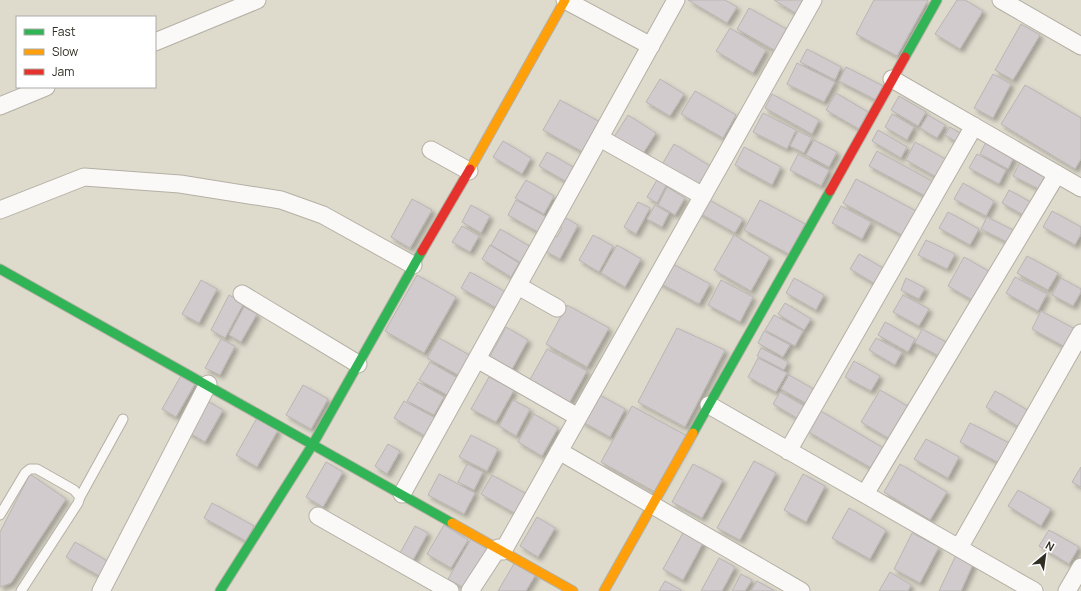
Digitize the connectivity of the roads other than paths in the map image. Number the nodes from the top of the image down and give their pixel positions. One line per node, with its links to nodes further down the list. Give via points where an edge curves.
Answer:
1 (257, 0): 7 (street)
2 (565, 0): 8 (street); 16 (street)
3 (676, 0): 8 (street)
4 (813, 0): 19 (street)
5 (937, 0): 10 (street)
6 (1001, 0): 9 (street)
7 (156, 42)
8 (651, 46): 14 (street)
9 (1081, 46)
10 (892, 79): 13 (street); 30 (street)
11 (44, 88): 12 (street)
12 (0, 106)
13 (974, 126): 17 (street); 35 (street)
14 (600, 138): 19 (street); 23 (street)
15 (431, 150): 16 (street)
16 (470, 171): 21 (street)
17 (1056, 174): 18 (street); 37 (street)
18 (1081, 188)
19 (703, 196): 31 (street)
20 (0, 210): 21 (street, via 84,177 180,184 281,200 323,215)
21 (413, 265): 28 (street)
22 (0, 268): 29 (street)
23 (518, 286): 25 (street); 27 (street)
24 (242, 294): 28 (street)
25 (557, 308)
26 (1081, 333): 42 (street)
27 (477, 359): 31 (street); 36 (street)
28 (358, 364): 33 (street)
29 (208, 384): 33 (street); 46 (street)
30 (708, 405): 35 (street); 39 (street)
31 (578, 417): 34 (street)
32 (123, 419): 38 (lane)
33 (313, 444): 36 (street); 47 (street)
34 (560, 451): 39 (street); 43 (street)
35 (788, 451): 37 (street)
36 (402, 494): 43 (street)
37 (865, 494): 42 (street)
38 (80, 496): 40 (lane, via 37,469 30,470 25,473); 45 (lane)
39 (652, 505): 51 (street); 52 (street)
40 (0, 515)
41 (318, 516): 48 (street)
42 (959, 548): 53 (street)
43 (500, 550): 49 (street); 50 (street)
44 (1081, 567): 54 (street)
45 (21, 591)
46 (101, 591)
47 (220, 591)
48 (450, 591)
49 (470, 591)
50 (572, 591)
51 (604, 591)
52 (801, 591)
53 (1034, 591)
54 (1067, 591)

